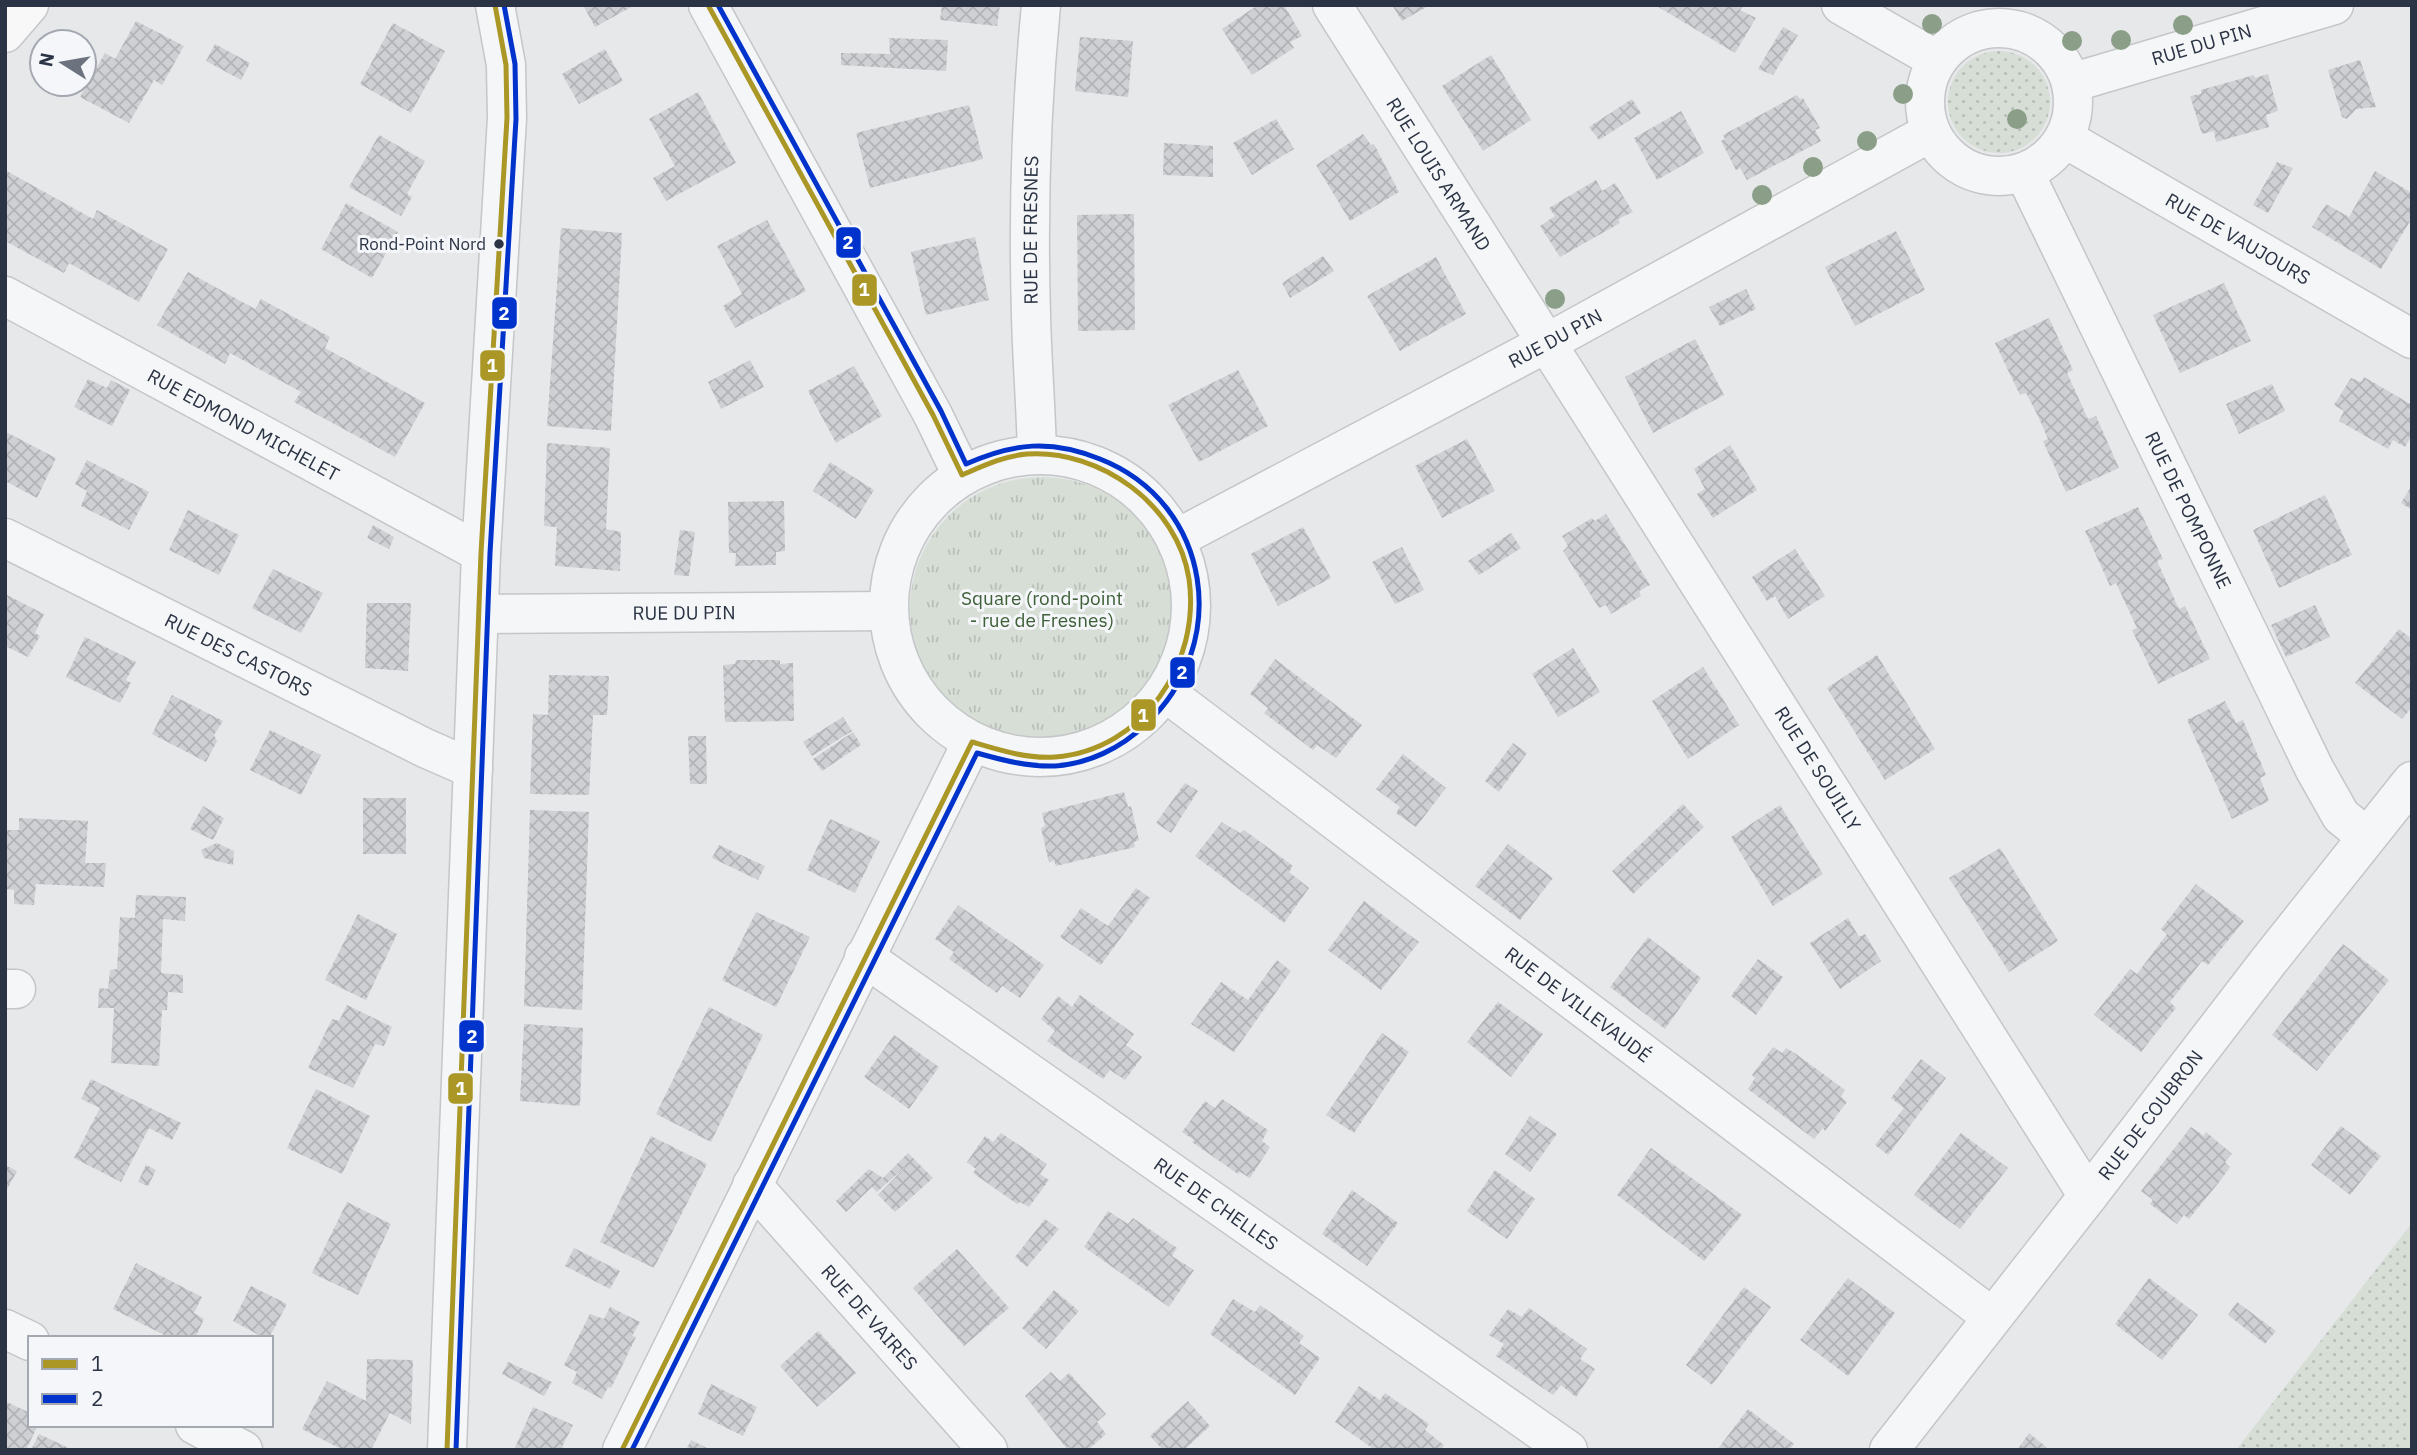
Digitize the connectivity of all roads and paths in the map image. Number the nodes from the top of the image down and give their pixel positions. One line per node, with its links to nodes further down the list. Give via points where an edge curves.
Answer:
1 (29, 5): 9 (street)
2 (495, 5): 22 (street, via 506,65 507,118)
3 (708, 5): 19 (street)
4 (1041, 5): 18 (street, RUE DE FRESNES, via 1030,210)
5 (1332, 5): 17 (street, RUE LOUIS ARMAND)
6 (1841, 5): 10 (street)
7 (2334, 5): 11 (street, RUE DU PIN)
8 (1995, 17): 10 (street, via 1953,44); 11 (street, via 2051,48)
9 (5, 33)
10 (1937, 61): 12 (street, via 1927,83 1925,108)
11 (2071, 83): 13 (street, via 2071,121)
12 (1931, 132): 14 (street, via 1960,166 1981,175 2003,177); 17 (street, RUE DU PIN)
13 (2064, 138): 14 (street, via 2048,158); 16 (street, RUE DE VAUJOURS)
14 (2024, 172): 29 (street, RUE DE POMPONNE, via 2315,770 2341,816)
15 (5, 296): 22 (street, RUE EDMOND MICHELET)
16 (2412, 339)
17 (1545, 344): 21 (street, RUE DU PIN); 32 (street, RUE DE SOUILLY, via 1796,730)
18 (1037, 454): 19 (street, via 992,462); 21 (street, via 1080,459 1119,476 1152,503)
19 (962, 475): 23 (street, via 931,500 907,533 893,571)
20 (5, 538): 27 (street, RUE DES CASTORS)
21 (1176, 539): 25 (street, via 1189,577 1191,617 1183,656)
22 (481, 553): 24 (street)
23 (888, 611): 24 (street, RUE DU PIN); 26 (street, via 893,644 922,701)
24 (479, 614): 27 (street)
25 (1165, 692): 26 (street, via 1136,724 1099,746 1057,757 1013,755); 33 (street, RUE DE VILLEVAUDÉ)
26 (972, 742): 30 (street)
27 (473, 769): 38 (street)
28 (2412, 781): 29 (street, RUE DE COUBRON)
29 (2367, 836): 32 (street, RUE DE COUBRON)
30 (864, 957): 31 (street); 41 (street, RUE DE CHELLES)
31 (752, 1185): 39 (street); 40 (street, RUE DE VAIRES)
32 (2088, 1196): 33 (street, RUE DE COUBRON)
33 (1992, 1317): 42 (street, RUE DE COUBRON)
34 (5, 1329): 35 (street)
35 (28, 1340)
36 (199, 1427): 37 (street)
37 (243, 1450)
38 (447, 1450)
39 (622, 1450)
40 (988, 1450)
41 (1568, 1450)
42 (1889, 1450)

